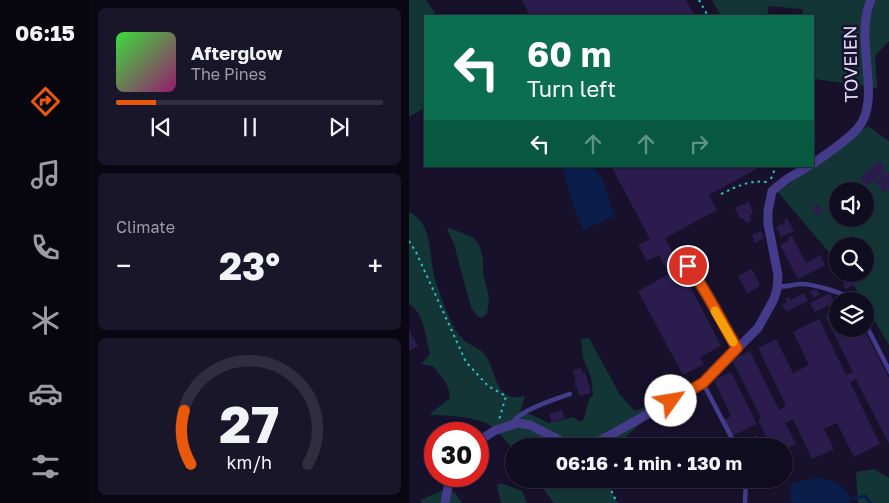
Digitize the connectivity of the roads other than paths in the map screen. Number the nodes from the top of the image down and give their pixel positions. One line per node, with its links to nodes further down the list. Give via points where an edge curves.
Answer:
1 (871, 0): 2 (street, TOVEIEN, via 864,26 869,86 867,112 856,130)
2 (814, 163)
3 (807, 167): 5 (street, via 772,191 768,224 778,275)
4 (688, 266): 8 (lane)
5 (777, 286): 6 (lane, via 812,285); 8 (street, via 774,299 757,328)
6 (836, 292)
7 (872, 337): 9 (lane)
8 (737, 348): 10 (street)
9 (889, 372)
10 (703, 383): 12 (street, via 598,442 567,444 530,425); 14 (lane)
11 (570, 394): 12 (lane, via 529,411)
12 (512, 423): 13 (street)
13 (489, 435)
14 (731, 438)
15 (448, 487): 17 (street)
16 (746, 488): 18 (lane)
17 (445, 503)
18 (745, 503)

